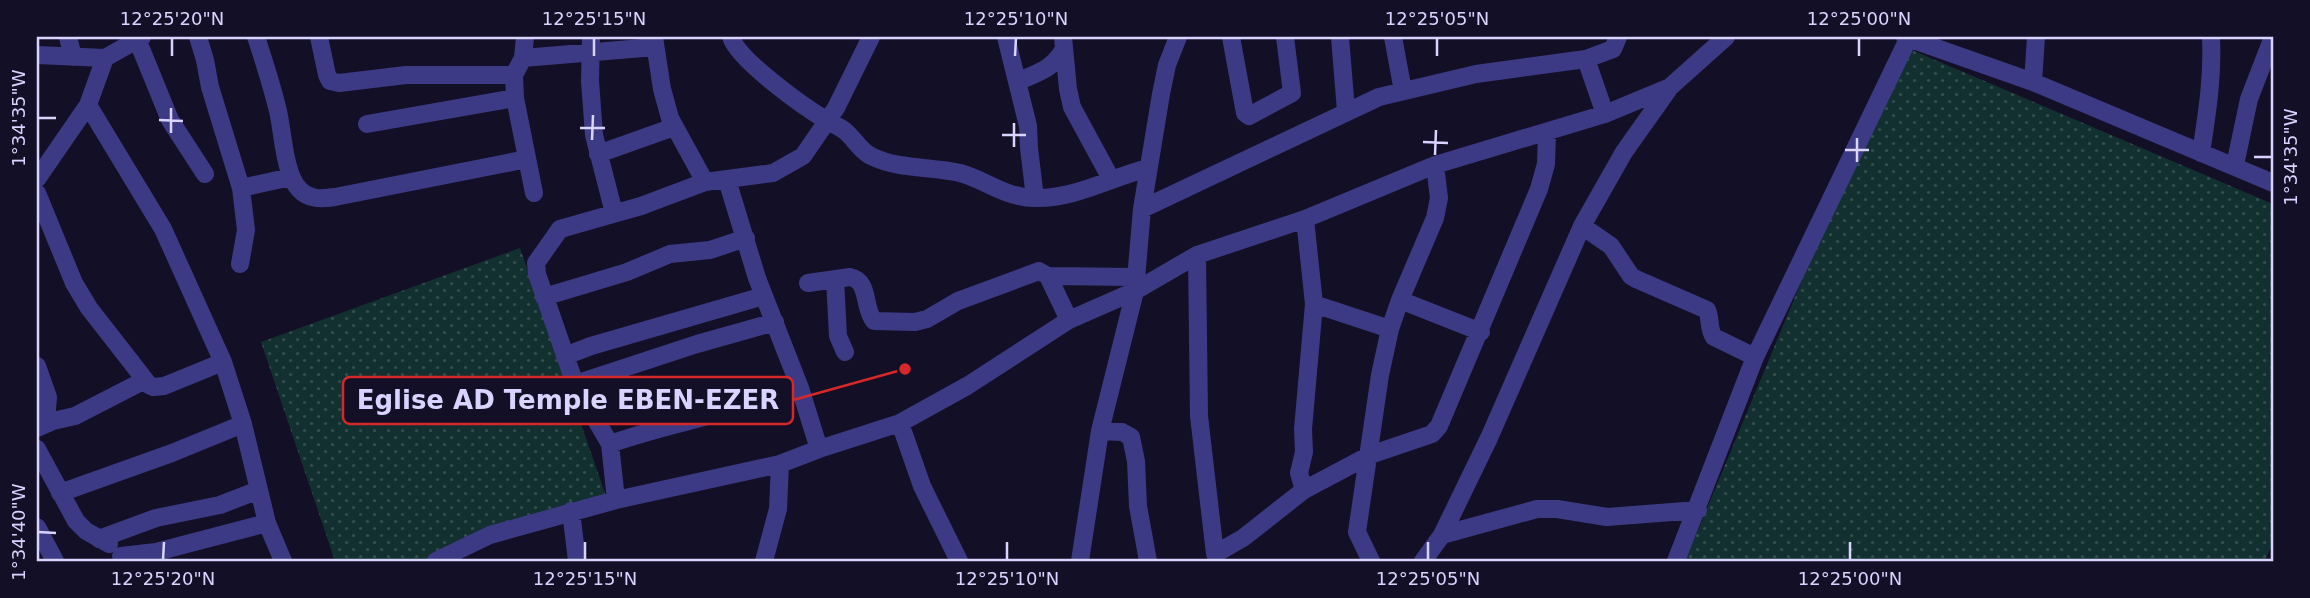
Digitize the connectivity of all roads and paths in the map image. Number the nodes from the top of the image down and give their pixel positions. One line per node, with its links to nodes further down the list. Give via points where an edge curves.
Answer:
1 (68, 37): 25 (street)
2 (198, 37): 55 (street)
3 (256, 37): 49 (street)
4 (319, 37): 29 (street, via 327,75 339,83 406,75)
5 (525, 37): 27 (street)
6 (731, 37): 38 (street, via 750,62)
7 (871, 37): 38 (street)
8 (1006, 37): 30 (street)
9 (1178, 37): 47 (street, via 1167,65)
10 (1231, 37): 11 (street, via 1249,116 1292,93)
11 (1285, 37)
12 (1340, 37): 36 (street)
13 (1393, 37): 33 (street)
14 (1619, 37): 28 (street, via 1613,50)
15 (1726, 37): 32 (street)
16 (2036, 37): 31 (street)
17 (2211, 37): 42 (street, via 2212,73)
18 (2273, 37): 46 (street, via 2249,99)
19 (139, 38): 26 (street); 48 (street, via 170,120)
20 (1908, 38): 31 (street); 80 (street)
21 (655, 42): 23 (street); 40 (street)
22 (1063, 43): 30 (street, via 1056,62); 51 (street, via 1072,107)
23 (591, 45): 27 (street); 43 (street)
24 (37, 55): 25 (street)
25 (73, 57): 26 (street)
26 (105, 58): 35 (street)
27 (523, 58): 29 (street)
28 (1586, 59): 33 (street, via 1476,74); 37 (street)
29 (514, 75): 34 (street)
30 (1017, 82): 58 (street, via 1028,125)
31 (2033, 82): 42 (street)
32 (1670, 87): 37 (street); 62 (street, via 1624,152)
33 (1403, 91): 36 (street)
34 (515, 98): 39 (street); 44 (street)
35 (88, 105): 50 (street); 81 (street, via 163,229)
36 (1346, 111): 59 (street)
37 (1605, 114): 41 (street)
38 (826, 121): 52 (street, via 803,156 786,167); 58 (street, via 846,131 867,154 880,160 958,173 1015,196)
39 (367, 124)
40 (674, 127): 43 (street); 53 (street)
41 (1546, 134): 45 (street); 77 (street, via 1546,164 1539,189)
42 (2201, 153): 46 (street)
43 (598, 154): 60 (street)
44 (527, 159): 49 (street, via 326,198 301,192); 57 (street)
45 (1435, 165): 61 (street); 72 (street, via 1439,198 1435,218)
46 (2235, 165): 54 (street)
47 (1148, 168): 51 (street); 59 (street)
48 (205, 174)
49 (291, 177): 55 (street)
50 (37, 179)
51 (1111, 179): 58 (street, via 1058,197)
52 (727, 180): 53 (street); 63 (street)
53 (705, 182): 60 (street)
54 (2273, 183)
55 (241, 188): 65 (street, via 246,230)
56 (37, 193): 83 (street, via 74,283)
57 (534, 193)
58 (1035, 198)
59 (1142, 209): 69 (street)
60 (614, 213): 71 (street, via 556,232 536,262)
61 (1305, 219): 64 (street); 73 (street)
62 (1582, 226): 80 (street, via 1611,246 1631,276 1707,310 1714,337); 105 (street)
63 (746, 238): 70 (street); 71 (street, via 710,250 670,254)
64 (1197, 255): 69 (street); 108 (street, via 1199,415)
65 (240, 264)
66 (1048, 276): 67 (street, via 1039,271 958,301 927,320 888,322 871,318 863,285 857,279); 69 (street); 74 (street)
67 (835, 279): 68 (street); 78 (street, via 838,336)
68 (808, 283)
69 (1135, 284): 74 (street); 90 (street)
70 (764, 296): 75 (street); 79 (street)
71 (544, 297): 79 (street)
72 (1400, 300): 76 (street); 77 (street)
73 (1314, 304): 76 (street); 98 (street, via 1299,473)
74 (1069, 320): 87 (street)
75 (775, 323): 84 (street); 85 (street)
76 (1390, 329): 94 (street)
77 (1480, 331): 94 (street, via 1432,434)
78 (845, 352)
79 (565, 356): 84 (street)
80 (1755, 358): 101 (street)
81 (223, 362): 83 (street, via 164,386 153,387); 88 (street)
82 (37, 366): 86 (street, via 49,402 47,410)
83 (145, 380): 89 (street, via 75,416)
84 (575, 384): 91 (street)
85 (800, 388): 91 (street); 93 (street)
86 (37, 411)
87 (900, 423): 93 (street); 115 (street, via 922,486)
88 (243, 424): 97 (street); 99 (street)
89 (37, 428)
90 (1100, 431): 116 (street); 117 (street, via 1128,434 1135,448)
91 (610, 444): 100 (street)
92 (37, 449): 96 (street)
93 (819, 449): 95 (street)
94 (1370, 455): 98 (street); 118 (street, via 1357,532)
95 (780, 464): 100 (street); 114 (street, via 778,509)
96 (42, 475): 99 (street)
97 (259, 489): 103 (street); 106 (street, via 220,505 156,517)
98 (1304, 490): 108 (street, via 1243,538)
99 (60, 493): 106 (street, via 76,521)
100 (616, 500): 102 (street)
101 (1698, 510): 105 (street, via 1607,517 1537,509); 120 (street)
102 (571, 511): 112 (street, via 490,535); 113 (street)
103 (267, 523): 107 (street); 111 (street)
104 (37, 527): 110 (street)
105 (1442, 535): 119 (street)
106 (99, 539): 109 (street)
107 (157, 556): 109 (street)
108 (1209, 557)
109 (122, 559)
110 (55, 561)
111 (283, 561)
112 (436, 561)
113 (577, 561)
114 (764, 561)
115 (959, 561)
116 (1080, 561)
117 (1147, 561)
118 (1371, 561)
119 (1423, 561)
120 (1676, 561)

